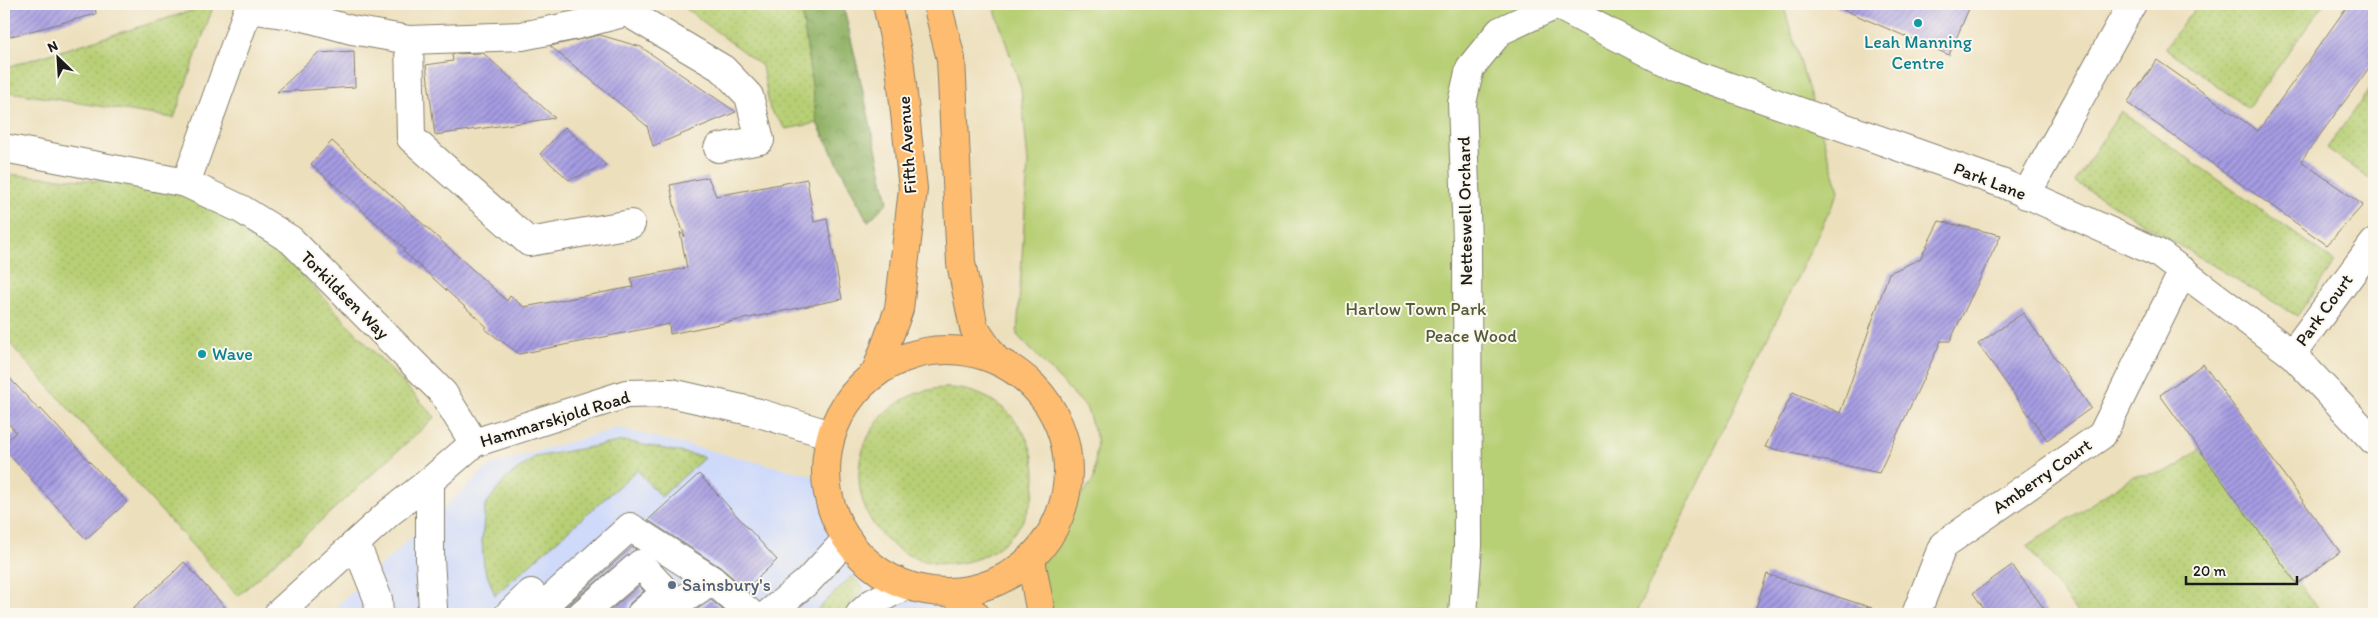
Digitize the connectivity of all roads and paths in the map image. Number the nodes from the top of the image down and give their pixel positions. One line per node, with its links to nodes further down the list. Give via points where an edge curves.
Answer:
1 (886, 4): 17 (main road, Fifth Avenue, via 900,66 913,189 899,309)
2 (937, 4): 16 (main road, via 951,59 961,263 974,328)
3 (1555, 4): 11 (street, Park Lane, via 1679,69 2004,184); 42 (street, Netteswell Orchard, via 1500,31 1470,68 1462,103 1467,240 1468,516)
4 (2132, 4): 11 (street)
5 (250, 6): 7 (street); 10 (street)
6 (627, 8): 7 (street, via 577,25 522,36); 9 (street, via 723,69 749,96 760,140)
7 (409, 40): 12 (street, via 411,138 529,242)
8 (4, 148): 10 (street, Torkildsen Way)
9 (718, 148)
10 (186, 183): 20 (street, Torkildsen Way, via 242,209 291,240 443,393)
11 (2026, 195): 14 (street, Park Lane, via 2158,253)
12 (631, 224)
13 (2374, 243): 15 (street, Park Court)
14 (2183, 271): 15 (street, Park Lane); 43 (street, Amberry Court, via 2102,435 1943,545)
15 (2292, 354): 18 (street, Park Lane)
16 (996, 360): 17 (main road, via 965,351 934,350 903,358); 24 (main road, via 1030,381 1054,412 1067,450 1068,490 1065,500 1055,528)
17 (875, 374): 19 (main road, via 848,400)
18 (2370, 426)
19 (831, 435): 20 (street, Hammarskjold Road, via 759,413 671,393 626,394); 22 (main road, via 826,464 828,493 835,517)
20 (474, 442): 21 (street, Hammarskjold Road)
21 (430, 481): 23 (street, Hammarskjold Road); 32 (street, via 433,608)
22 (847, 539): 26 (main road, via 873,567); 38 (street, via 808,581)
23 (356, 544): 30 (street, Hammarskjold Road); 31 (street, via 378,598)
24 (1031, 560): 27 (main road, via 1007,577 981,588); 41 (main road)
25 (712, 580): 28 (street); 29 (street, via 630,527); 37 (street)
26 (906, 585): 27 (main road); 39 (street, via 872,603)
27 (952, 592): 40 (main road)
28 (666, 597): 34 (street, via 640,564); 35 (street); 36 (street)
29 (540, 607): 33 (street)
30 (278, 614)
31 (379, 614)
32 (429, 614)
33 (510, 614)
34 (582, 614)
35 (611, 614)
36 (641, 614)
37 (751, 614)
38 (768, 614)
39 (860, 614)
40 (975, 614)
41 (1041, 614)
42 (1463, 614)
43 (1916, 614)

